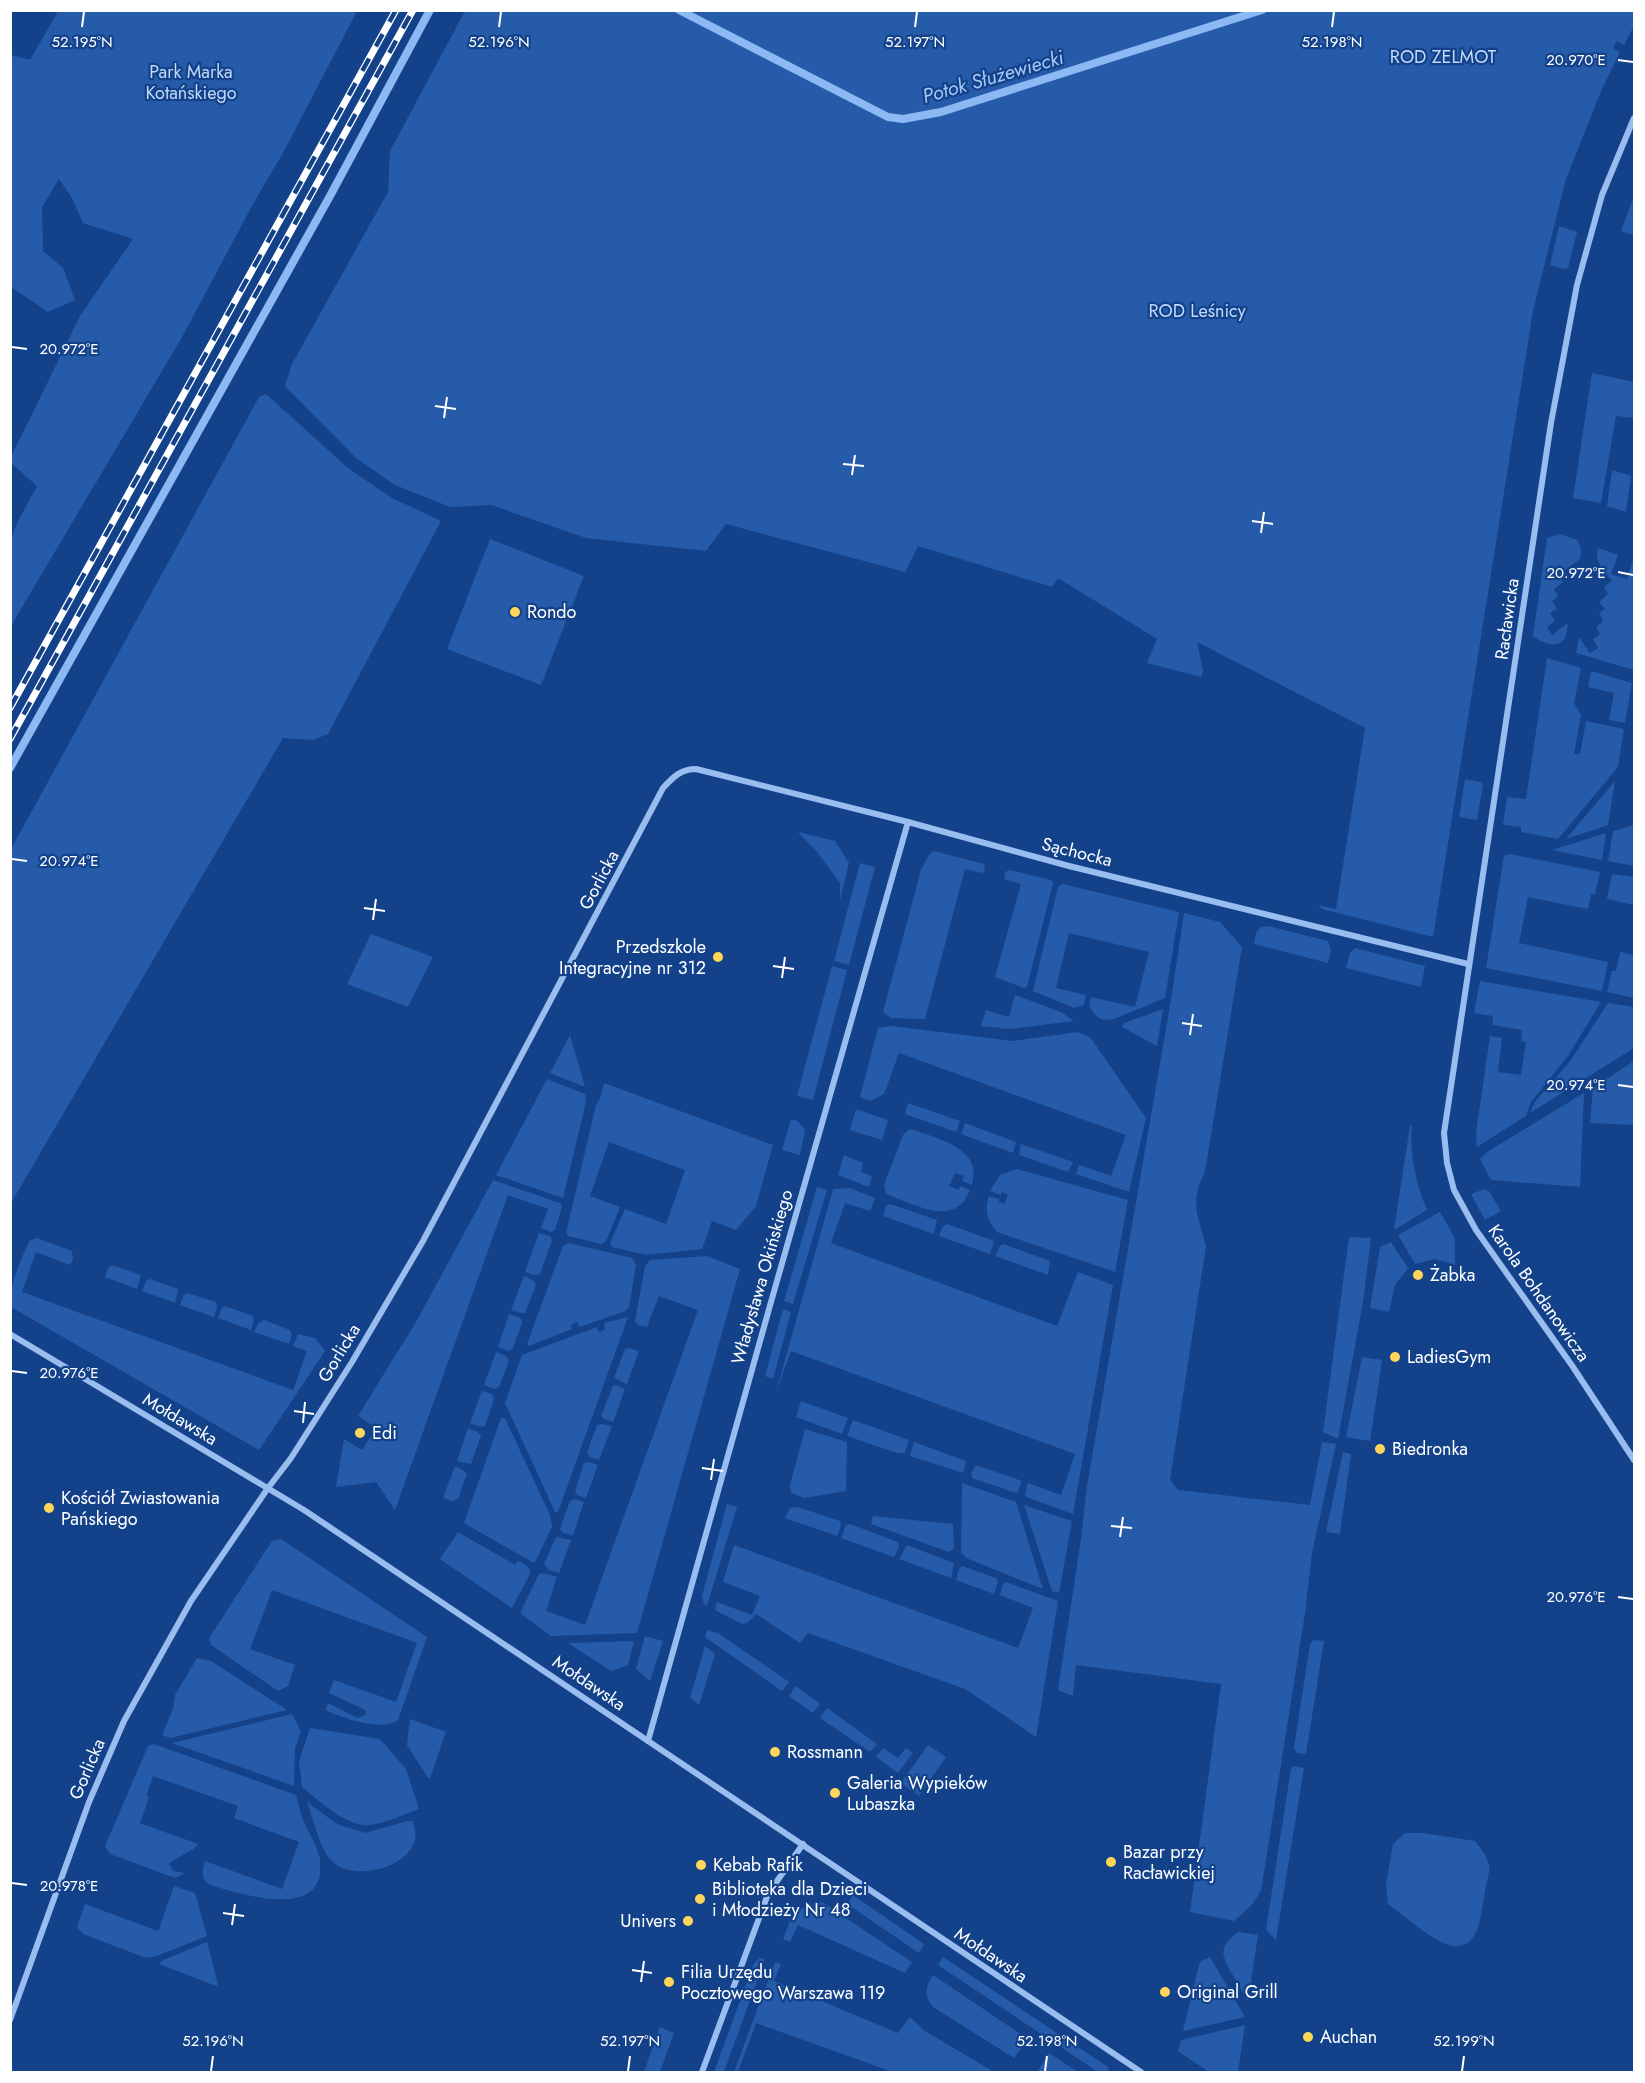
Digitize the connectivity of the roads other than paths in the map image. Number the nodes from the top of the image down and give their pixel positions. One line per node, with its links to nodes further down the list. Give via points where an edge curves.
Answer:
1 (1635, 118): 4 (street, Racławicka, via 1602,195 1577,285 1551,423)
2 (680, 772): 3 (street, Sąchocka, via 696,769); 8 (street, Gorlicka, via 663,788 423,1241 322,1410)
3 (908, 822): 4 (street, Sąchocka, via 1069,866); 9 (street, Władysława Okińskiego)
4 (1468, 964): 5 (street, Racławicka)
5 (1444, 1133): 7 (street, Karola Bohdanowicza, via 1454,1190 1476,1230)
6 (10, 1334): 8 (street, Mołdawska)
7 (1635, 1460)
8 (268, 1488): 9 (street, Mołdawska); 11 (street, Gorlicka, via 191,1601 124,1721 89,1802)
9 (648, 1741): 10 (street, Mołdawska)
10 (802, 1844): 12 (street, via 768,1894); 13 (street, Mołdawska)
11 (10, 2020)
12 (702, 2073)
13 (1141, 2073)

